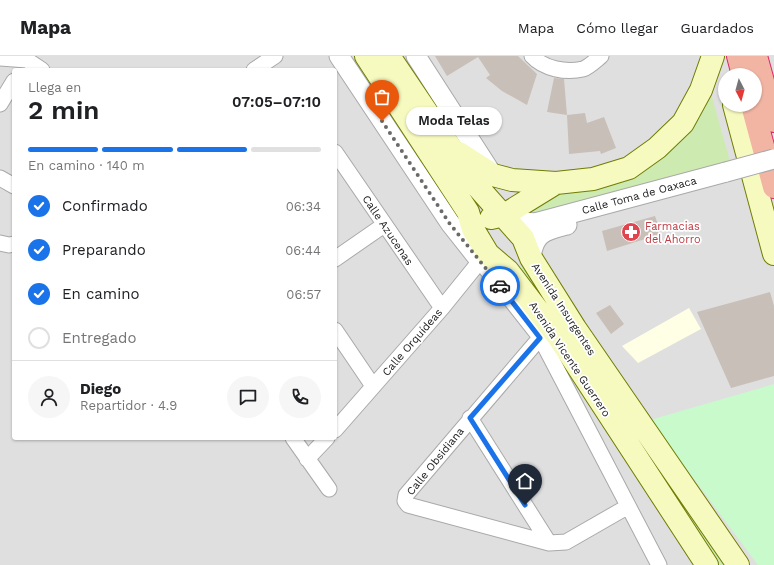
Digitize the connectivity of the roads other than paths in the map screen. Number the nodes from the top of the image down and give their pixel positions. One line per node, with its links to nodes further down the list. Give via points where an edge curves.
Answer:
1 (275, 56): 15 (street)
2 (338, 56): 35 (street, via 450,224)
3 (366, 56): 35 (main road, Avenida Vicente Guerrero, via 468,212)
4 (389, 56): 23 (main road, Avenida Insurgentes)
5 (416, 56): 27 (street)
6 (532, 56): 7 (street, via 545,66 567,71 584,69)
7 (601, 56)
8 (713, 56): 30 (main road, via 701,90 683,123 657,148 629,168 593,178)
9 (721, 56): 16 (main road)
10 (738, 56): 17 (highway)
11 (756, 56): 22 (highway)
12 (0, 58): 13 (street)
13 (24, 65): 14 (street)
14 (35, 68)
15 (257, 68)
16 (724, 68)
17 (741, 68)
18 (12, 84): 19 (street)
19 (0, 104)
20 (736, 112): 36 (main road)
21 (754, 112): 32 (highway)
22 (774, 121)
23 (454, 151): 27 (main road); 33 (main road, Avenida Insurgentes, via 476,185)
24 (337, 155): 34 (street, Calle Azucenas)
25 (774, 159): 28 (street, Calle Toma de Oaxaca, bridge)
26 (774, 170): 28 (street, Calle Toma de Oaxaca)
27 (493, 175): 30 (main road, via 512,180)
28 (727, 177): 33 (street, Calle Toma de Oaxaca, via 535,222 524,222); 38 (street, Calle Toma de Oaxaca, via 548,230 533,244)
29 (0, 178): 31 (street)
30 (556, 183): 33 (main road)
31 (12, 185)
32 (774, 187)
33 (504, 215): 35 (main road, via 483,223); 38 (main road, Avenida Insurgentes, via 522,238)
34 (384, 225): 37 (street); 39 (street, Calle Azucenas)
35 (482, 252): 39 (street, Calle Orquídeas); 40 (main road, Avenida Vicente Guerrero, via 508,271)
36 (774, 254)
37 (337, 258)
38 (531, 258): 53 (main road, Avenida Insurgentes, via 575,328)
39 (442, 308): 42 (street, Calle Orquídeas)
40 (545, 332): 43 (street, Calle Obsidiana); 49 (street); 52 (main road, Avenida Vicente Guerrero)
41 (337, 333): 42 (street)
42 (373, 386): 44 (street, Calle Orquídeas)
43 (470, 418): 50 (street); 50 (street, Calle Obsidiana, via 406,495 408,505)
44 (337, 428)
45 (294, 440): 47 (street)
46 (325, 440): 47 (street)
47 (307, 459): 48 (street)
48 (329, 489)
49 (627, 508): 50 (street, via 566,542); 51 (street)
50 (549, 542)
51 (659, 565)
52 (707, 565)
53 (738, 565)

